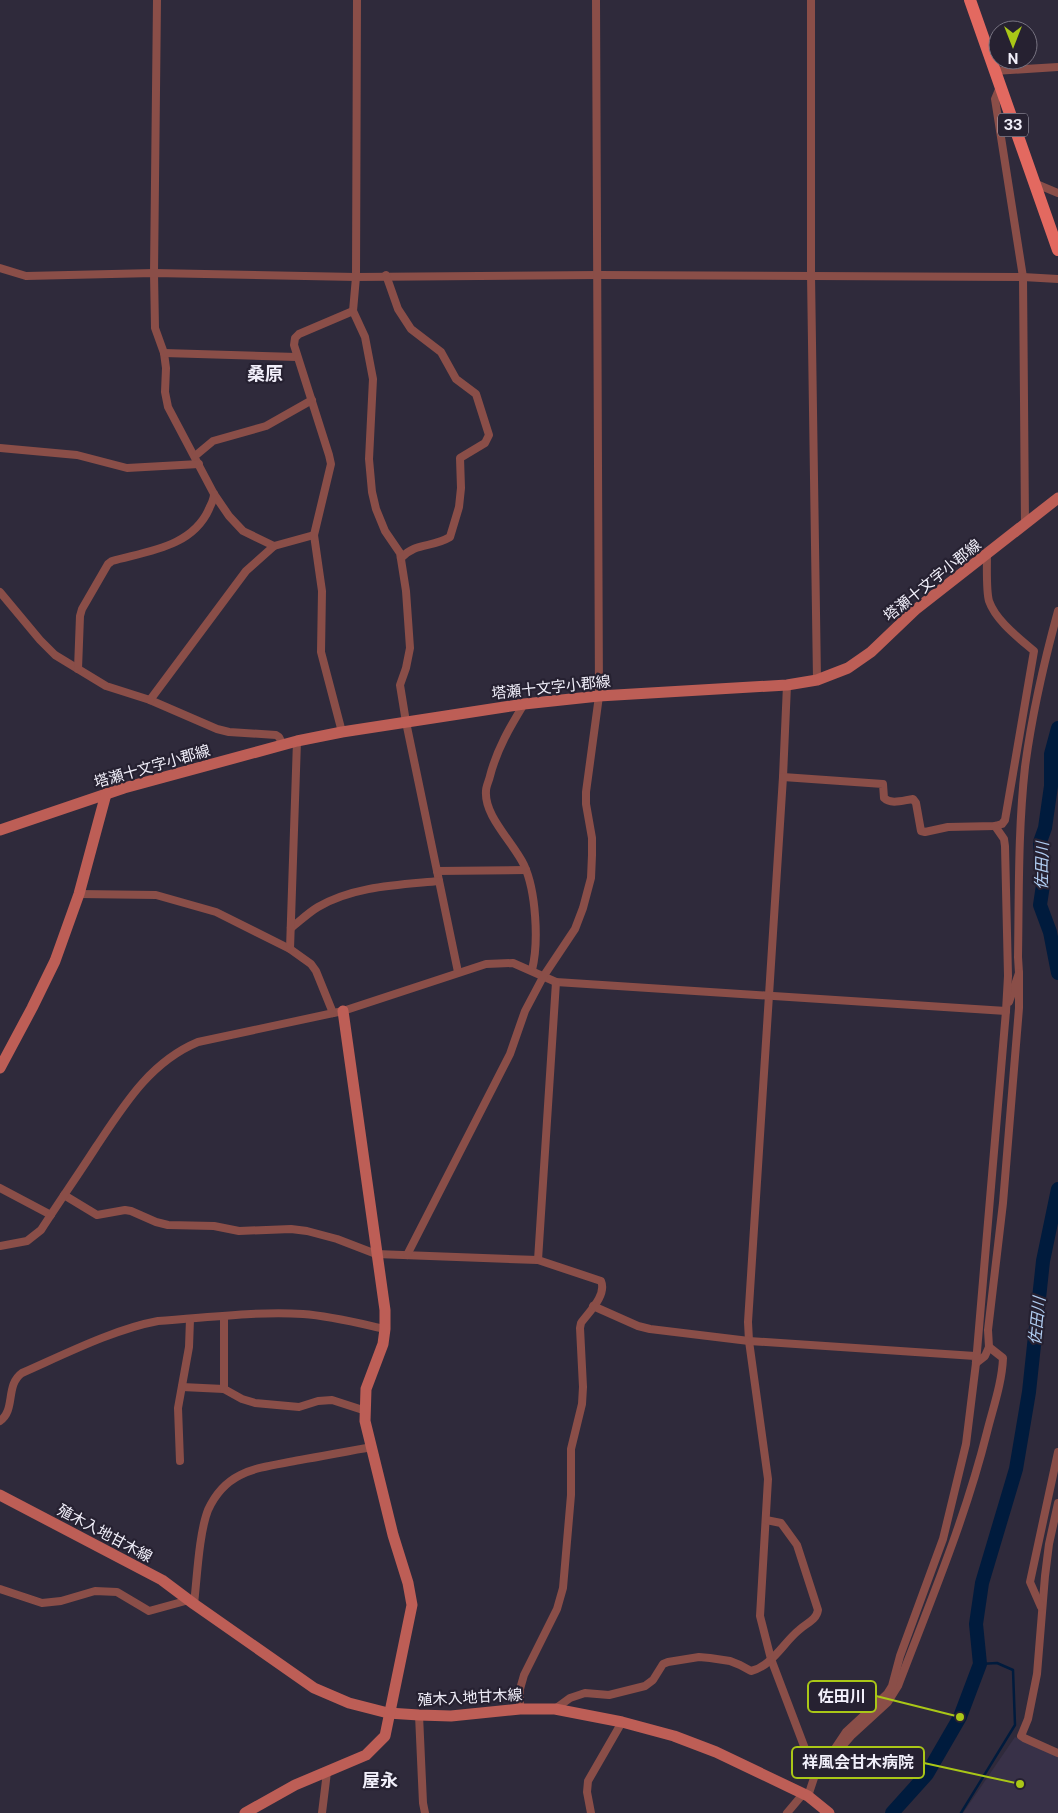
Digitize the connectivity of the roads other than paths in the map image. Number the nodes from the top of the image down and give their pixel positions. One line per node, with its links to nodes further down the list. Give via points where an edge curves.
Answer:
1 (157, 0): 13 (street)
2 (357, 0): 17 (street)
3 (596, 0): 15 (street)
4 (811, 0): 16 (street)
5 (970, 0): 7 (main road, 33)
6 (1058, 67): 7 (street)
7 (994, 71): 8 (main road, 33)
8 (1000, 87): 9 (main road, 33); 18 (street, via 995,99)
9 (1034, 183): 10 (street); 11 (main road, 33)
10 (1058, 193)
11 (1058, 250)
12 (0, 268): 13 (street, via 26,276)
13 (154, 273): 17 (street); 21 (street, via 155,328)
14 (386, 275): 15 (street); 17 (street); 32 (street, via 398,309 411,329 441,352 456,379 476,394 489,435 485,443 460,458 459,507 450,538 412,548)
15 (598, 275): 16 (street); 38 (street)
16 (811, 276): 18 (street); 36 (street)
17 (356, 277): 20 (street)
18 (1023, 277): 19 (street); 28 (street)
19 (1058, 279)
20 (353, 311): 22 (street, via 299,334 294,341); 32 (street, via 365,337 373,379 369,459 372,492 385,530)
21 (164, 353): 22 (street); 25 (street, via 168,407)
22 (297, 357): 23 (street)
23 (312, 400): 25 (street, via 266,426 213,441); 29 (street, via 331,464)
24 (0, 448): 25 (street, via 77,455 127,468)
25 (197, 460): 26 (street)
26 (214, 494): 30 (street, via 242,531); 35 (street, via 206,515 186,537 172,545 108,564 80,616)
27 (1058, 498): 28 (main road, 塔瀬十文字小郡線)
28 (1025, 524): 31 (main road, 塔瀬十文字小郡線)
29 (314, 535): 30 (street); 42 (street, via 322,591 321,652)
30 (274, 546): 39 (street, via 246,571)
31 (987, 554): 36 (main road, 塔瀬十文字小郡線, via 915,610 871,652 848,668); 47 (street, via 989,601 1013,634 1034,651 1005,820)
32 (401, 558): 41 (street, via 410,631 408,659 400,685)
33 (0, 592): 35 (street, via 54,655)
34 (1058, 611): 57 (street, via 1042,673 1025,766 1020,819)
35 (78, 670): 39 (street, via 106,686)
36 (817, 680): 37 (main road, 塔瀬十文字小郡線)
37 (787, 685): 38 (main road, 塔瀬十文字小郡線); 45 (street)
38 (599, 696): 40 (main road, 塔瀬十文字小郡線); 58 (street, via 586,792 592,838 591,878 575,929)
39 (150, 700): 44 (street, via 217,729 276,735)
40 (524, 704): 41 (main road, 塔瀬十文字小郡線); 49 (street, via 504,737 486,791 492,816)
41 (406, 722): 42 (main road, 塔瀬十文字小郡線); 50 (street)
42 (342, 732): 43 (main road, 塔瀬十文字小郡線)
43 (297, 741): 44 (main road, 塔瀬十文字小郡線); 53 (street)
44 (282, 745): 46 (main road, 塔瀬十文字小郡線)
45 (782, 777): 47 (street, via 883,784 887,801 913,799 921,831 925,832 948,827); 60 (street)
46 (106, 794): 48 (main road, 塔瀬十文字小郡線); 52 (main road)
47 (995, 826): 61 (street, via 1005,846)
48 (0, 830)
49 (526, 870): 50 (street); 55 (street, via 531,884 536,940)
50 (437, 871): 51 (street)
51 (439, 881): 53 (street, via 385,886 344,895 317,907); 56 (street)
52 (79, 894): 54 (street, via 156,895 216,912); 63 (main road, via 55,961)
53 (291, 928): 54 (street)
54 (290, 948): 62 (street, via 311,964)
55 (532, 970): 56 (street, via 502,962); 58 (street)
56 (458, 972): 62 (street)
57 (1019, 973): 61 (street); 76 (street, via 1020,1008 988,1330)
58 (543, 977): 59 (street); 69 (street, via 525,1011 510,1054)
59 (556, 982): 60 (street); 70 (street)
60 (768, 997): 61 (street); 75 (street)
61 (1006, 1011): 77 (street)
62 (338, 1012): 65 (street, via 198,1042 165,1060 127,1100); 68 (main road)
63 (0, 1068)
64 (0, 1188): 66 (street)
65 (64, 1195): 66 (street); 68 (street, via 97,1215 125,1210 168,1225 214,1226 239,1231 307,1230)
66 (51, 1215): 67 (street, via 41,1230 27,1241)
67 (0, 1246)
68 (376, 1254): 69 (street); 74 (main road)
69 (406, 1255): 70 (street)
70 (538, 1260): 71 (street, via 601,1281 601,1295)
71 (593, 1306): 75 (street, via 650,1330); 92 (street, via 580,1328 582,1404 571,1449 571,1495 563,1588 557,1610 524,1675)
72 (224, 1316): 73 (street); 74 (street, via 301,1314); 79 (street)
73 (190, 1319): 78 (street); 81 (street, via 142,1324 22,1373 12,1384 8,1411)
74 (386, 1329): 80 (main road, via 366,1389)
75 (749, 1341): 77 (street, via 975,1356); 87 (street, via 767,1463)
76 (990, 1347): 77 (street); 98 (street, via 1003,1358 1003,1364 982,1452 941,1578 898,1686 888,1702 852,1734)
77 (976, 1363): 98 (street, via 966,1444 944,1539 892,1686 846,1732)
78 (182, 1386): 79 (street); 84 (street, via 178,1408)
79 (224, 1389): 80 (street, via 255,1403 299,1407 326,1399)
80 (366, 1411): 82 (main road, via 365,1421)
81 (0, 1421)
82 (372, 1447): 89 (street, via 267,1465 232,1479 217,1494 208,1511); 94 (main road, via 412,1604)
83 (1058, 1452): 90 (street, via 1030,1582)
84 (180, 1461)
85 (0, 1495): 89 (main road, 殖木入地甘木線, via 162,1580)
86 (1058, 1504): 90 (street, via 1049,1544)
87 (766, 1520): 91 (street, via 760,1616); 91 (street, via 781,1523 797,1545 818,1610 815,1618 798,1630)
88 (0, 1589): 89 (street, via 42,1603 95,1591 117,1592 149,1612)
89 (191, 1602): 94 (main road, 殖木入地甘木線, via 314,1688 349,1703)
90 (1042, 1609): 97 (street, via 1037,1674 1028,1719 1021,1736)
91 (771, 1659): 93 (street, via 751,1672 740,1664 710,1658 668,1662 645,1686 609,1695 585,1693 570,1698); 100 (street)
92 (520, 1709): 93 (main road, 殖木入地甘木線); 95 (main road, 殖木入地甘木線)
93 (556, 1709): 96 (main road, 殖木入地甘木線)
94 (388, 1713): 95 (main road, 殖木入地甘木線); 99 (main road, via 384,1736 366,1755)
95 (419, 1716): 104 (street)
96 (622, 1722): 101 (main road, 殖木入地甘木線, via 716,1752); 105 (street, via 588,1781)
97 (1058, 1752)
98 (822, 1768): 100 (street)
99 (327, 1772): 102 (main road, via 295,1785); 103 (street)
100 (815, 1775): 101 (street)
101 (805, 1795): 106 (street); 107 (main road, 殖木入地甘木線)
102 (245, 1813)
103 (322, 1813)
104 (425, 1813)
105 (591, 1813)
106 (787, 1813)
107 (829, 1813)

